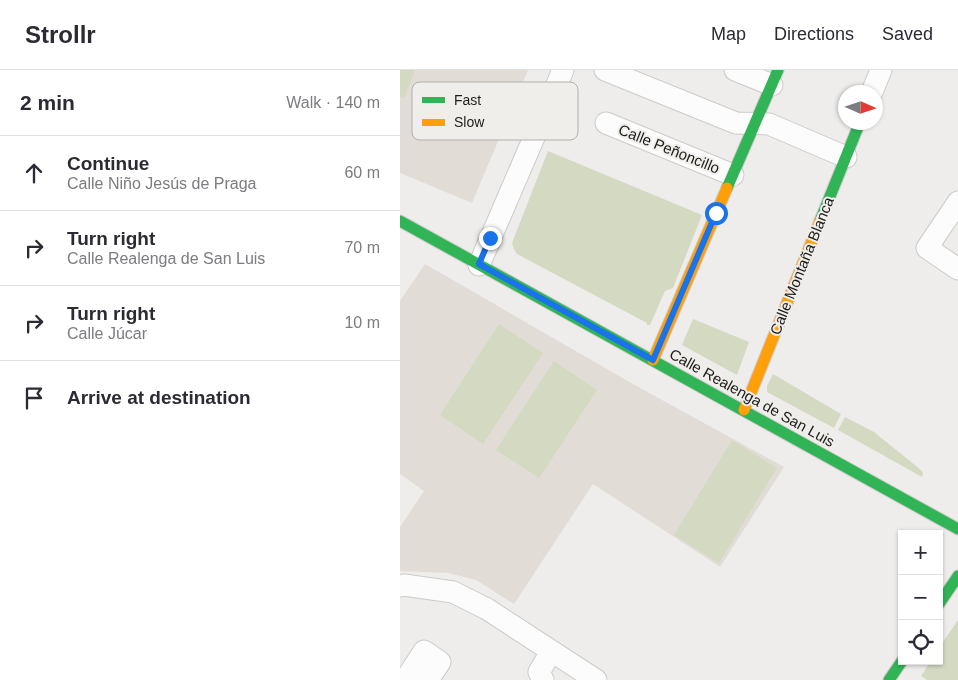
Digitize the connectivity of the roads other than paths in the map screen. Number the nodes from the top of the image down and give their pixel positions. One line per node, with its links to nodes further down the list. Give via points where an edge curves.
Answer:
1 (563, 70): 6 (street)
2 (605, 70): 9 (street, via 736,123)
3 (735, 70): 5 (street)
4 (881, 70): 7 (street)
5 (775, 78): 9 (street)
6 (558, 82)
7 (875, 85)
8 (606, 123): 13 (street, Calle Peñoncillo)
9 (755, 124): 12 (street, via 769,124); 13 (street)
10 (857, 130): 12 (street, Calle Montaña Blanca)
11 (533, 140): 16 (street)
12 (846, 156): 19 (street, Calle Montaña Blanca)
13 (733, 175): 18 (street)
14 (958, 202): 17 (street, via 927,248)
15 (400, 221): 16 (street, Calle Realenga de San Luis)
16 (479, 264): 18 (street, Calle Realenga de San Luis)
17 (958, 269)
18 (653, 360): 19 (street, Calle Realenga de San Luis)
19 (744, 410): 20 (street, Calle Realenga de San Luis)
20 (958, 529)
21 (958, 576): 23 (street)
22 (400, 586): 24 (street, via 453,592 488,609)
23 (943, 598)
24 (551, 652): 28 (street, via 539,672); 29 (street)
25 (899, 665): 30 (street)
26 (405, 680): 27 (street, via 424,651 440,662)
27 (428, 680)
28 (543, 680)
29 (596, 680)
30 (889, 680)

